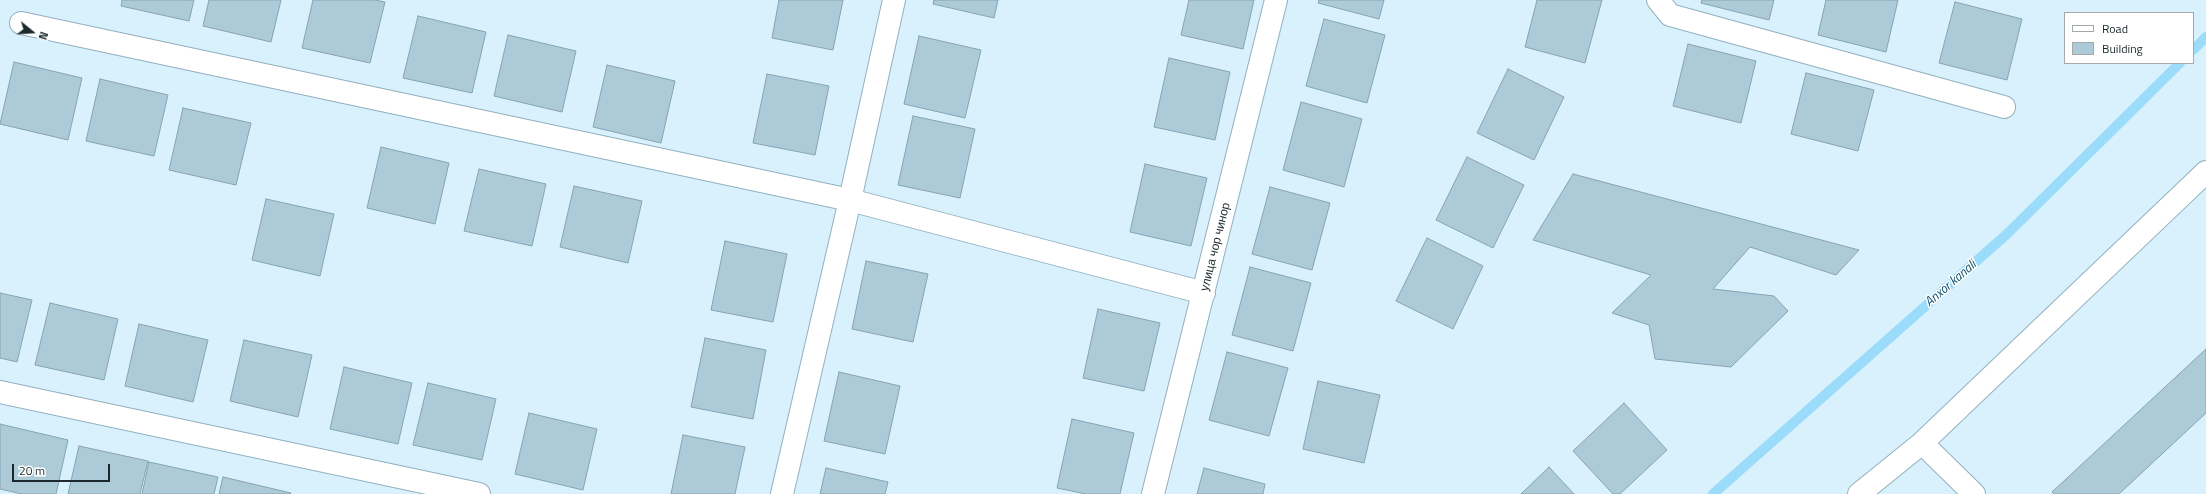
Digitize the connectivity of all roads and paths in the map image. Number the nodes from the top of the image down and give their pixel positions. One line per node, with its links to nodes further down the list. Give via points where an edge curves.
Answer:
1 (894, 0): 7 (street)
2 (1276, 0): 8 (street, улица чор чинор)
3 (1658, 0): 5 (street, via 1670,15)
4 (21, 23): 7 (street)
5 (2004, 108)
6 (2206, 172): 10 (street)
7 (850, 200): 8 (street); 12 (street)
8 (1204, 293): 13 (street, улица чор чинор)
9 (0, 392): 11 (street)
10 (1922, 443): 14 (street); 15 (street)
11 (479, 494)
12 (782, 494)
13 (1153, 494)
14 (1859, 494)
15 (1974, 494)

